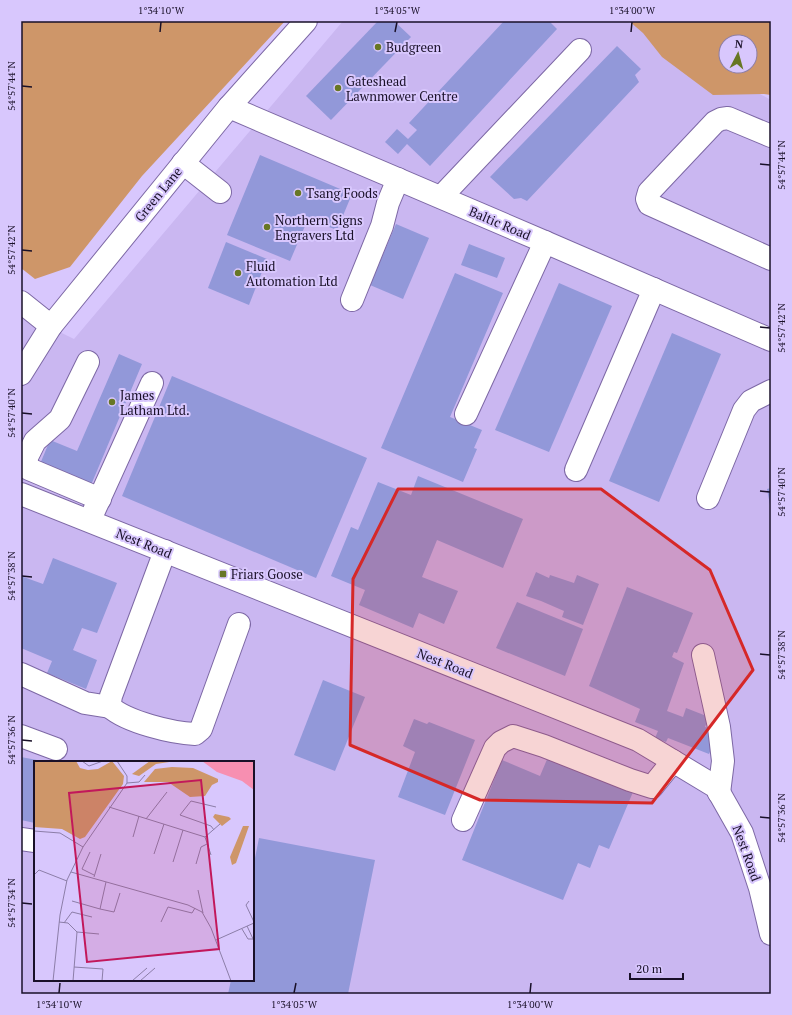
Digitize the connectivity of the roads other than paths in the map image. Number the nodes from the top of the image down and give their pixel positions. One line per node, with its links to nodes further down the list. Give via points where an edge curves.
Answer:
1 (306, 21): 3 (street, Green Lane)
2 (580, 50): 8 (street)
3 (229, 107): 5 (street, Green Lane); 6 (street, Baltic Road)
4 (771, 136): 10 (street, via 728,118 715,122 649,192 647,199 649,204)
5 (184, 163): 7 (street); 14 (street, Green Lane)
6 (398, 179): 8 (street, Baltic Road); 12 (street)
7 (220, 192)
8 (441, 197): 9 (street, Baltic Road)
9 (545, 242): 11 (street, Baltic Road); 20 (street)
10 (771, 259)
11 (654, 289): 15 (street, Baltic Road); 21 (street)
12 (352, 300)
13 (21, 302): 14 (street)
14 (51, 326): 17 (street, Green Lane)
15 (771, 340)
16 (88, 362): 24 (street, via 60,419 35,441 26,459 29,469)
17 (21, 374)
18 (152, 382): 24 (street)
19 (771, 391): 23 (street, via 751,400 744,410)
20 (466, 414)
21 (576, 470)
22 (21, 494): 25 (street, Nest Road)
23 (708, 498)
24 (100, 499): 25 (street)
25 (90, 521): 26 (street, Nest Road)
26 (166, 551): 30 (street, via 111,696); 33 (street, Nest Road, via 480,668 638,740)
27 (239, 624): 30 (street, via 201,729 195,734 152,726 121,715)
28 (703, 656): 34 (street, via 719,727 723,761)
29 (21, 674): 30 (street, via 84,703)
30 (110, 707)
31 (21, 736): 32 (street)
32 (56, 749)
33 (673, 761): 34 (street, Nest Road, via 716,787); 35 (street, via 652,787 513,736 495,748)
34 (719, 793): 38 (street, Nest Road, via 742,833 760,888)
35 (463, 820)
36 (21, 839): 37 (street)
37 (34, 842)
38 (771, 934)

